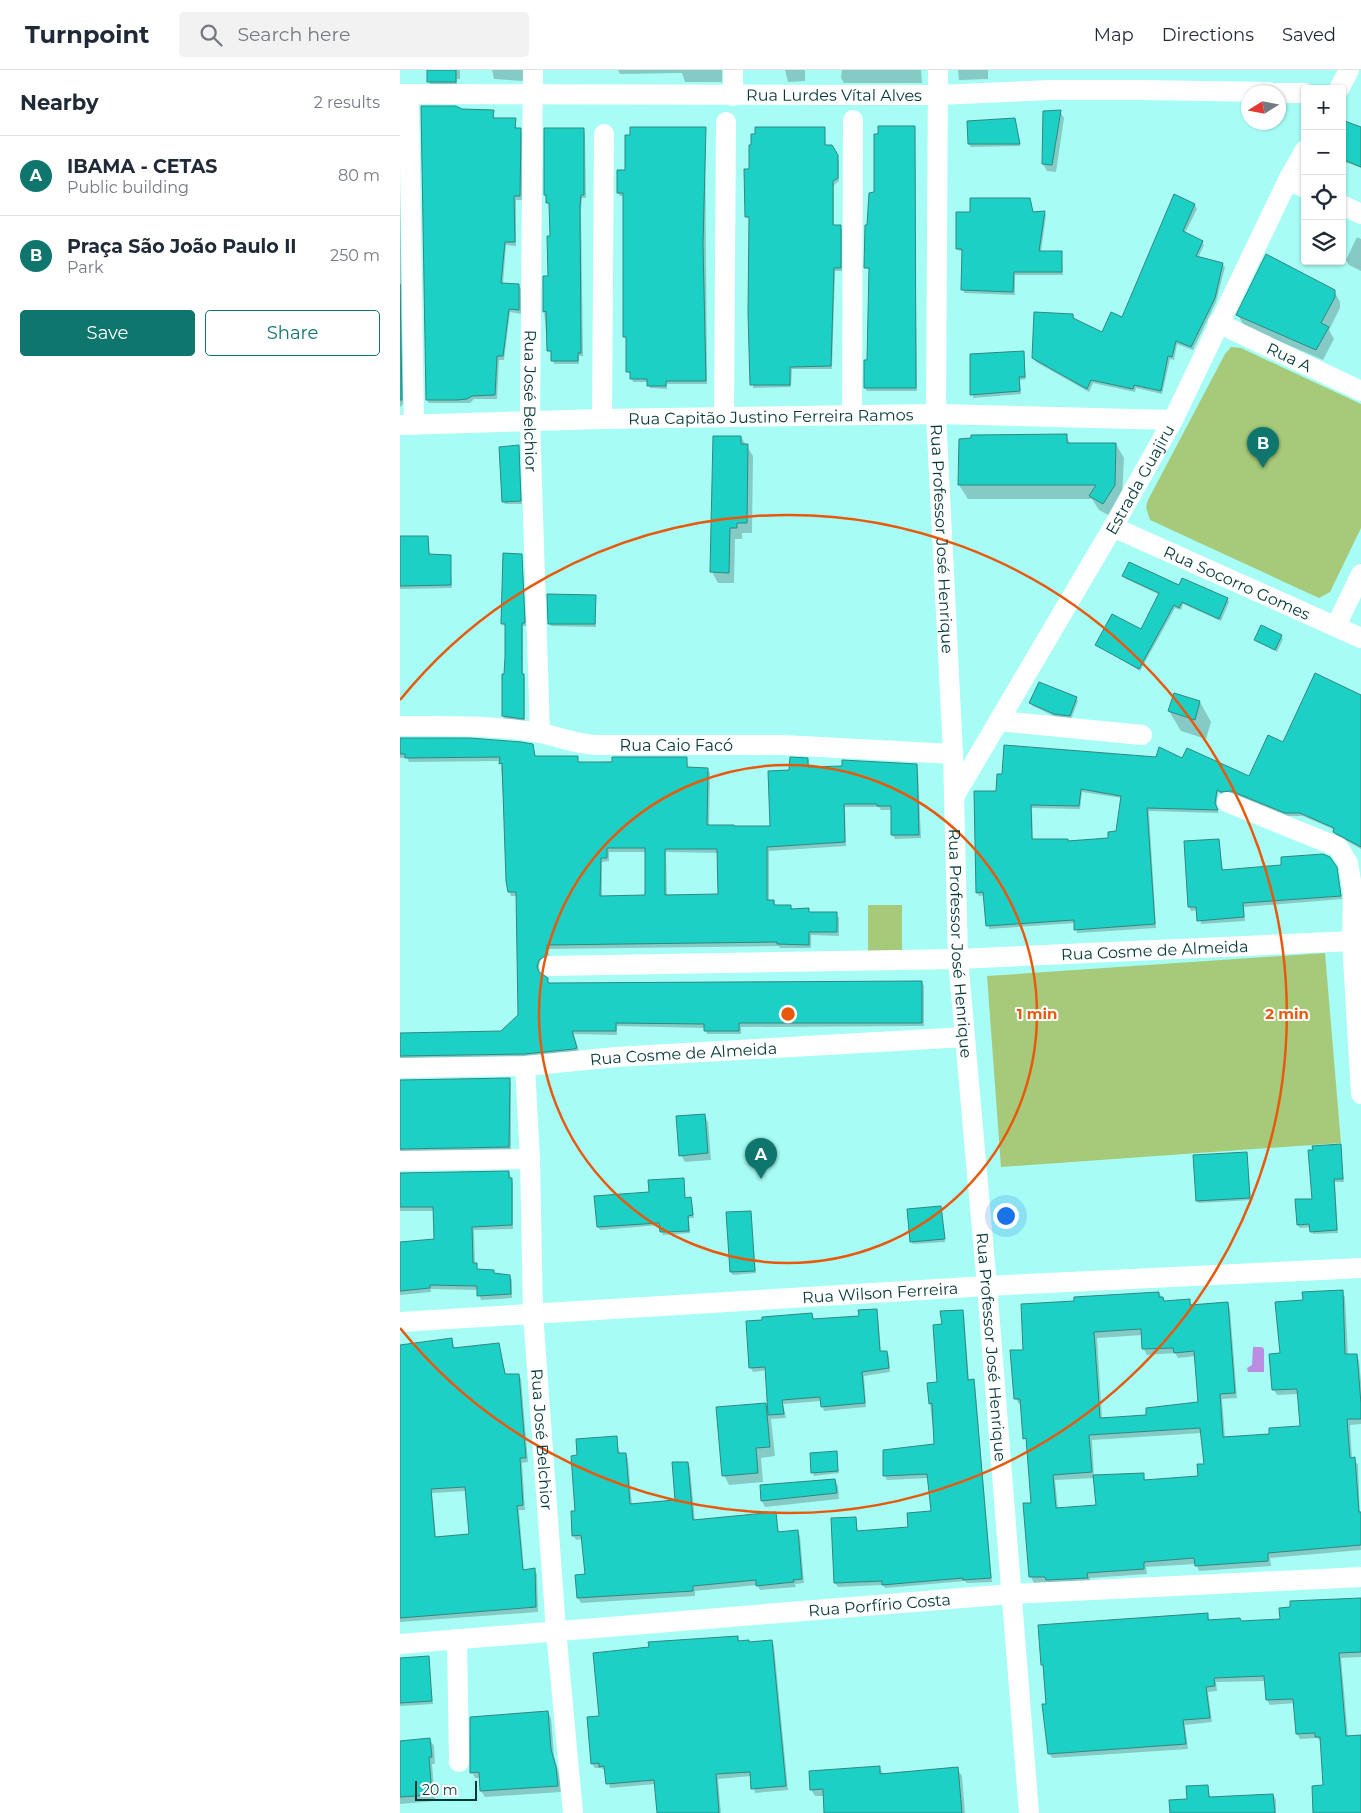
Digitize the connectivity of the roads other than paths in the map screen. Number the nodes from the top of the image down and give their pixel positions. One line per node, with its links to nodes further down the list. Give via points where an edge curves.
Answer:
1 (533, 70): 7 (street, Rua José Belchior)
2 (733, 70): 12 (street)
3 (938, 70): 11 (street, Rua Professor José Henrique)
4 (1349, 70): 5 (street)
5 (1341, 85)
6 (1241, 92): 11 (street, Rua Lurdes Vítal Alves, via 1050,90)
7 (534, 93): 10 (street, Rua Lurdes Vítal Alves); 12 (street, Rua Lurdes Vítal Alves); 27 (street, Rua José Belchior)
8 (1286, 93): 9 (street)
9 (1301, 93)
10 (404, 94): 28 (street)
11 (938, 95): 12 (street, Rua Lurdes Vítal Alves); 22 (street, Rua Professor José Henrique)
12 (733, 96)
13 (852, 120): 23 (street)
14 (726, 122): 24 (street)
15 (604, 134): 25 (street)
16 (1301, 165): 17 (street, Estrada Guajiru)
17 (1296, 184): 20 (street, Estrada Guajiru)
18 (1346, 207): 19 (street)
19 (1361, 214)
20 (1218, 323): 21 (street, Rua A); 26 (street, Estrada Guajiru)
21 (1361, 391)
22 (936, 414): 23 (street, Rua Capitão Justino Ferreira Ramos); 26 (street, Rua Capitão Justino Ferreira Ramos); 37 (street, Rua Professor José Henrique)
23 (852, 416): 24 (street, Rua Capitão Justino Ferreira Ramos)
24 (724, 417): 25 (street, Rua Capitão Justino Ferreira Ramos)
25 (602, 419): 27 (street, Rua Capitão Justino Ferreira Ramos)
26 (1173, 420): 29 (street, Estrada Guajiru)
27 (530, 421): 28 (street, Rua Capitão Justino Ferreira Ramos); 35 (street, Rua José Belchior)
28 (407, 425)
29 (1113, 527): 31 (street, Rua Socorro Gomes); 33 (street, Estrada Guajiru)
30 (1361, 574): 31 (street)
31 (1336, 626): 32 (street, Rua Socorro Gomes)
32 (1361, 638)
33 (999, 721): 36 (street); 38 (street, Estrada Guajiru)
34 (400, 726): 35 (street, Rua Caio Facó)
35 (540, 733): 37 (street, Rua Caio Facó, via 586,745 782,745)
36 (1142, 735)
37 (953, 754): 38 (street, Rua Professor José Henrique)
38 (954, 797): 41 (street, Rua Professor José Henrique)
39 (1227, 802): 40 (street, via 1338,848 1348,863)
40 (1352, 941): 41 (street, Rua Cosme de Almeida); 46 (street)
41 (958, 959): 42 (street, Rua Cosme de Almeida); 43 (street, Rua Professor José Henrique)
42 (549, 966)
43 (965, 1037): 44 (street, Rua Cosme de Almeida, via 616,1057); 50 (street, Rua Professor José Henrique)
44 (525, 1066): 45 (street, Rua Cosme de Almeida); 47 (street, Rua José Belchior)
45 (400, 1068)
46 (1361, 1094)
47 (530, 1160): 48 (street); 51 (street, Rua José Belchior)
48 (400, 1161)
49 (1361, 1268): 50 (street, Rua Wilson Ferreira)
50 (987, 1286): 51 (street, Rua Wilson Ferreira); 54 (street, Rua Professor José Henrique)
51 (533, 1313): 52 (street, Rua Wilson Ferreira); 55 (street, Rua José Belchior)
52 (400, 1322)
53 (1361, 1577): 54 (street, Rua Porfírio Costa)
54 (1011, 1594): 55 (street, Rua Porfírio Costa); 60 (street, Rua Professor José Henrique)
55 (556, 1630): 56 (street, Rua Porfírio Costa); 59 (street, Rua José Belchior)
56 (457, 1639): 57 (street, Rua Porfírio Costa); 58 (street)
57 (400, 1644)
58 (459, 1762)
59 (573, 1813)
60 (1029, 1813)

